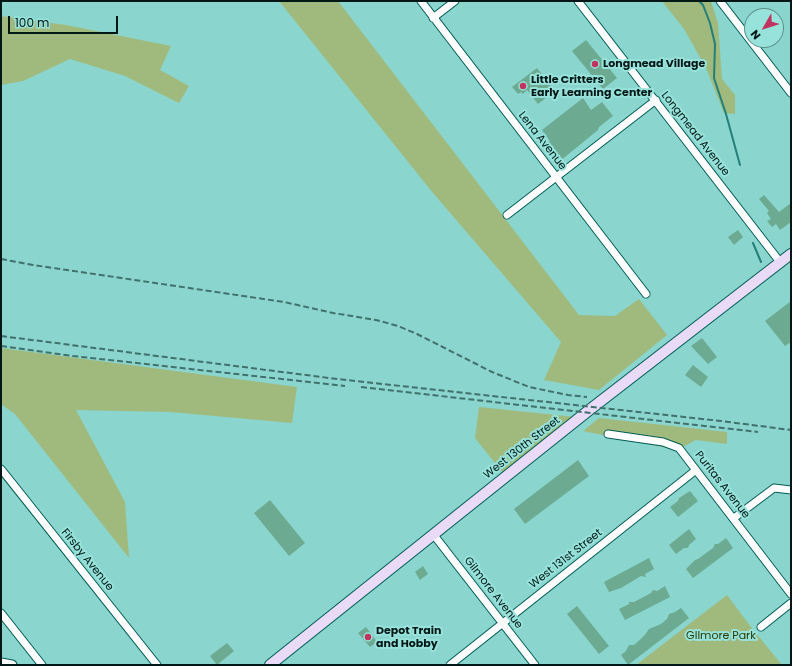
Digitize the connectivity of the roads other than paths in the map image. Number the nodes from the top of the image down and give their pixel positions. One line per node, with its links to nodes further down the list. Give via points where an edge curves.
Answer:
1 (421, 1): 5 (street, Lena Avenue)
2 (455, 1): 5 (street)
3 (578, 1): 7 (street, Longmead Avenue)
4 (720, 1): 6 (street)
5 (433, 18): 8 (street, Lena Avenue)
6 (791, 93)
7 (656, 100): 8 (street); 11 (street, Longmead Avenue)
8 (557, 178): 9 (street); 12 (street, Lena Avenue)
9 (507, 215)
10 (791, 254): 11 (main road, West 130th Street)
11 (780, 262): 18 (main road, West 130th Street)
12 (646, 294)
13 (608, 434): 15 (street, Puritas Avenue, via 663,442 679,448)
14 (1, 469): 28 (street, Firsby Avenue)
15 (696, 470): 17 (street, Puritas Avenue); 22 (street, West 131st Street)
16 (791, 490): 17 (street, via 774,488)
17 (734, 518): 19 (street, Puritas Avenue)
18 (433, 534): 22 (street, Gilmore Avenue); 29 (main road, West 130th Street)
19 (791, 594)
20 (791, 603): 23 (street)
21 (1, 613): 27 (street)
22 (502, 623): 25 (street, Gilmore Avenue); 30 (street, West 131st Street)
23 (761, 627)
24 (1, 663): 26 (street)
25 (534, 664)
26 (12, 665)
27 (42, 665)
28 (157, 665)
29 (270, 665)
30 (450, 665)

